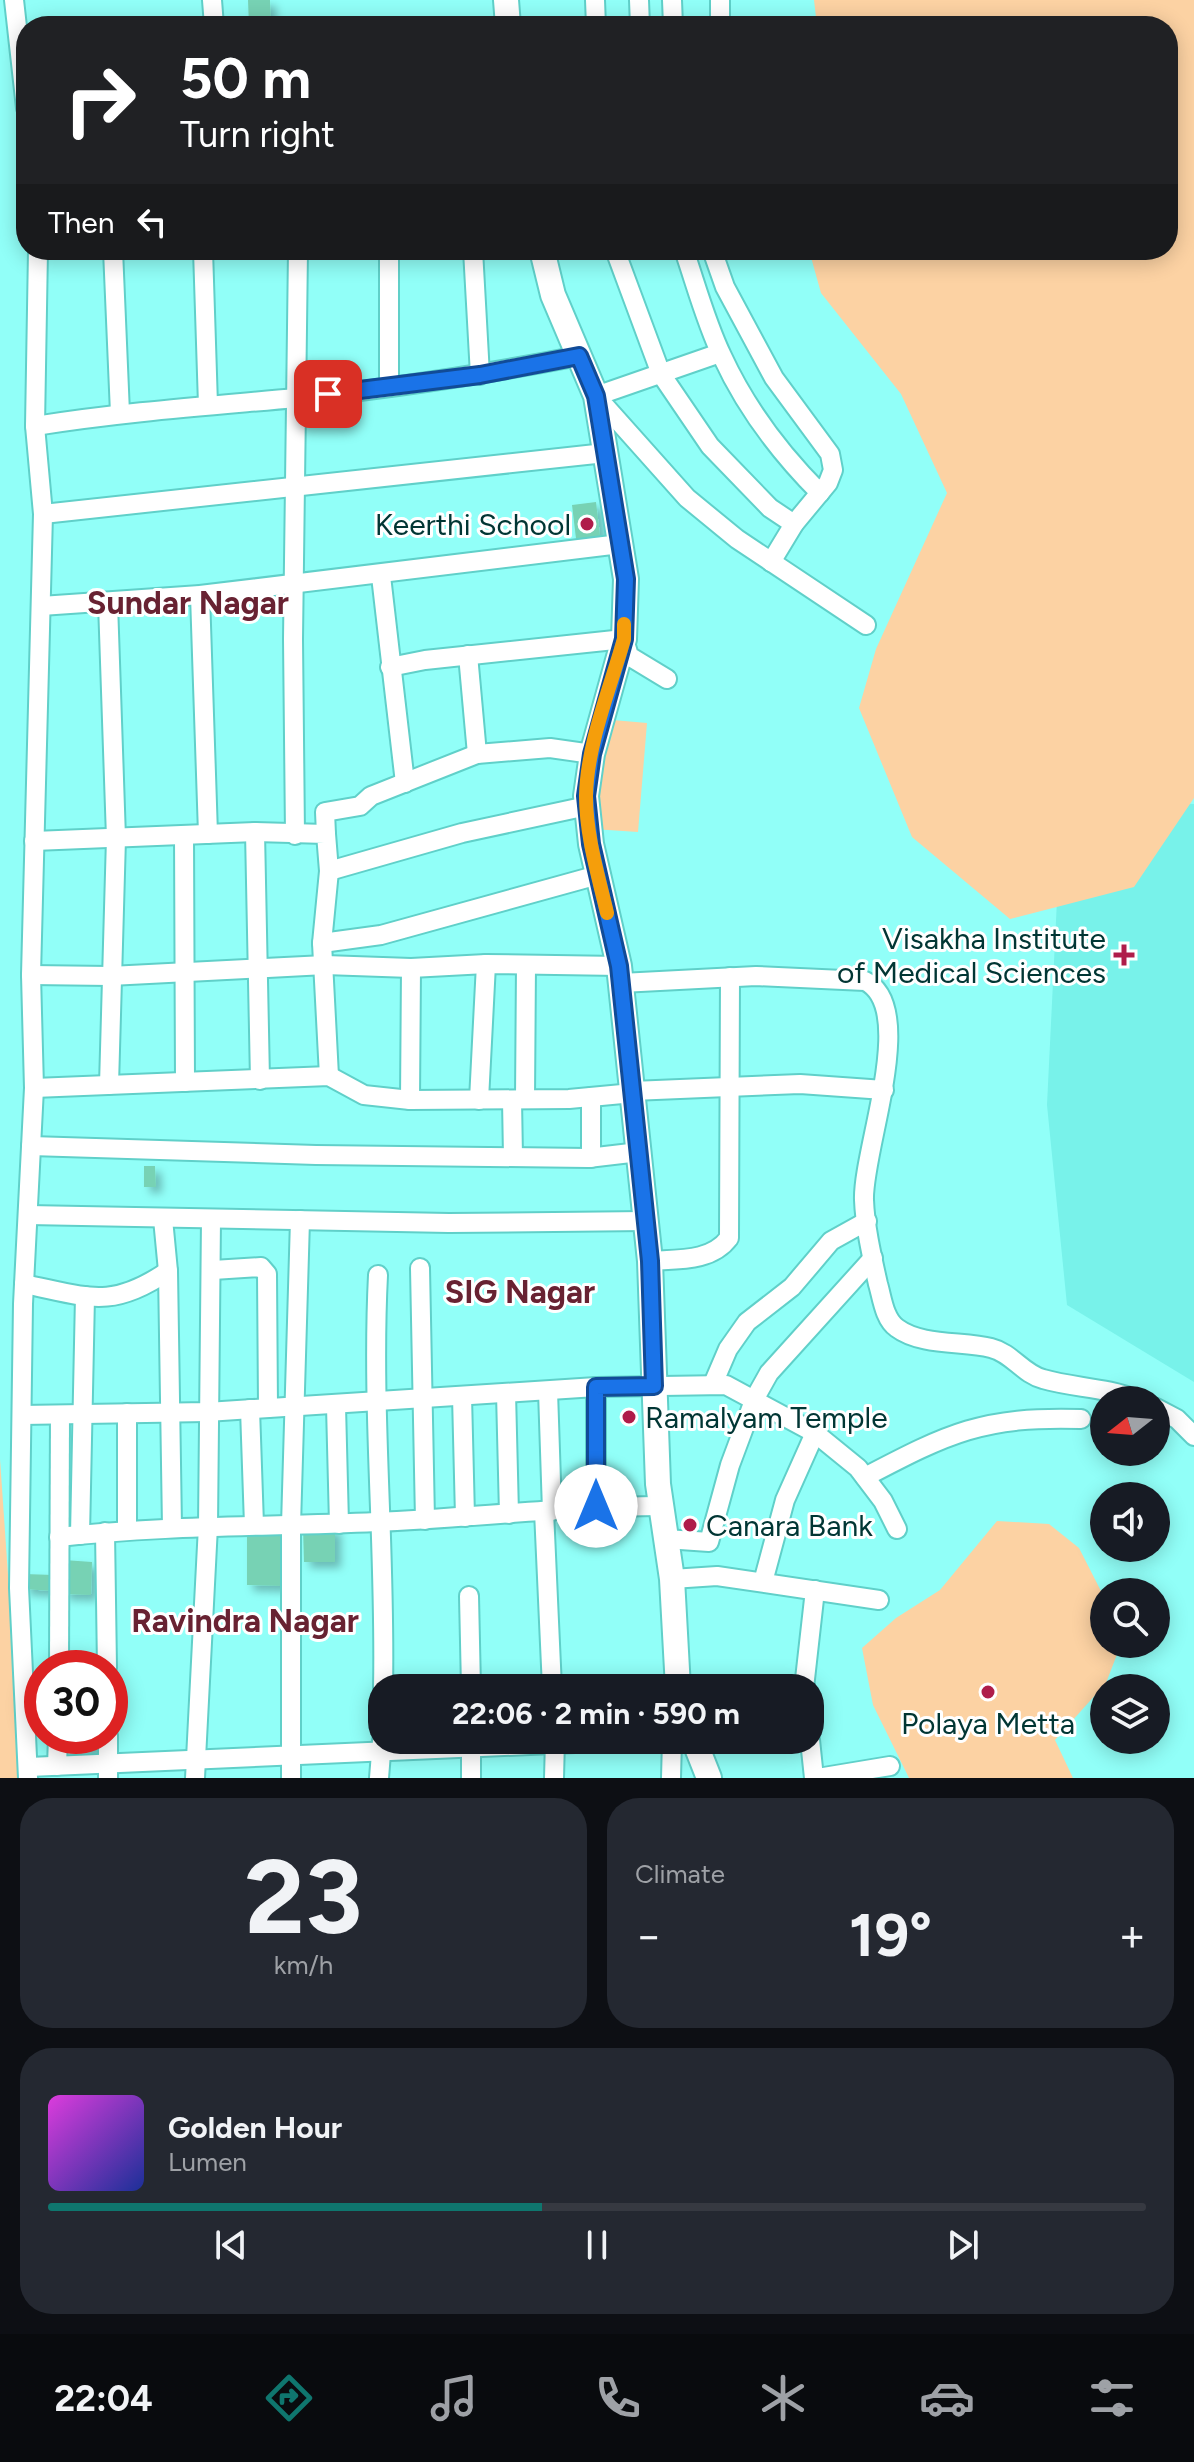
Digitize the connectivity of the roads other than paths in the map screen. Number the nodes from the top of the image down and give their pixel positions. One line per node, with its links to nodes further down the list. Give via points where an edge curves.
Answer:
1 (38, 260): 20 (street)
2 (113, 260): 19 (street)
3 (203, 260): 18 (street)
4 (298, 260): 17 (street)
5 (389, 260): 15 (street)
6 (474, 260): 14 (street)
7 (544, 260): 12 (street)
8 (619, 260): 13 (street)
9 (687, 260): 11 (street)
10 (716, 260): 23 (street, via 774,378 830,454 833,470)
11 (720, 353): 13 (street); 23 (street, via 767,432)
12 (579, 356): 14 (street); 16 (street)
13 (661, 374): 16 (street); 25 (street, via 710,446 770,508)
14 (480, 375): 15 (street)
15 (389, 387): 17 (street)
16 (596, 396): 21 (street); 27 (street, via 687,498)
17 (297, 398): 18 (street); 22 (street)
18 (208, 405): 19 (street)
19 (120, 413): 20 (street)
20 (35, 426): 24 (street)
21 (605, 453): 22 (street); 26 (street)
22 (294, 488): 24 (street); 29 (street)
23 (820, 493): 25 (street)
24 (43, 514): 32 (street)
25 (794, 524): 27 (street)
26 (620, 544): 28 (street); 34 (street, via 626,579)
27 (771, 562): 33 (street)
28 (381, 576): 29 (street); 36 (street)
29 (294, 584): 30 (street); 46 (street)
30 (200, 595): 31 (street); 43 (street)
31 (108, 603): 32 (street); 47 (street)
32 (41, 606): 48 (street)
33 (866, 625)
34 (624, 639): 35 (street); 37 (street, via 629,656); 39 (street)
35 (468, 655): 36 (street); 38 (street)
36 (390, 667): 40 (street)
37 (667, 679)
38 (477, 754): 39 (street, via 550,748); 40 (street)
39 (592, 754): 41 (street)
40 (405, 783): 44 (street, via 360,806 325,812)
41 (587, 806): 49 (street, via 462,833); 50 (street)
42 (255, 832): 43 (street); 46 (street); 55 (street)
43 (208, 834): 45 (street)
44 (326, 834): 46 (street); 49 (street)
45 (184, 835): 47 (street); 57 (street)
46 (295, 835)
47 (116, 838): 48 (street); 60 (street)
48 (34, 841): 59 (street)
49 (329, 871): 51 (street)
50 (598, 875): 51 (street, via 381,935); 58 (street)
51 (322, 943): 53 (street)
52 (486, 964): 54 (street); 56 (street); 72 (street)
53 (325, 965): 55 (street); 56 (street); 62 (street)
54 (526, 965): 58 (street); 73 (street)
55 (256, 967): 57 (street); 63 (street)
56 (411, 968): 71 (street)
57 (185, 970): 60 (street); 64 (street)
58 (620, 974): 61 (street); 69 (street)
59 (31, 975): 60 (street); 67 (street)
60 (110, 976): 65 (street)
61 (730, 977): 66 (street); 68 (street, via 865,981 876,986 885,998)
62 (329, 1076): 63 (street); 71 (street, via 364,1095)
63 (260, 1080): 64 (street)
64 (185, 1082): 65 (street)
65 (109, 1085): 67 (street)
66 (730, 1086): 68 (street); 69 (street); 85 (street, via 729,1238 709,1253)
67 (34, 1088): 74 (street)
68 (884, 1090): 83 (street, via 864,1198)
69 (632, 1092): 70 (street); 75 (street)
70 (591, 1097): 73 (street); 77 (street)
71 (410, 1100): 72 (street)
72 (479, 1100): 73 (street)
73 (518, 1100): 76 (street)
74 (31, 1146): 76 (street); 78 (street)
75 (639, 1152): 77 (street); 82 (street)
76 (513, 1157): 77 (street)
77 (591, 1158)
78 (28, 1215): 79 (street); 90 (street)
79 (163, 1219): 80 (street); 88 (street)
80 (211, 1219): 81 (street); 87 (street)
81 (300, 1220): 82 (street); 102 (street)
82 (646, 1221): 85 (street)
83 (867, 1221): 84 (street); 92 (street, via 831,1241 792,1287 747,1322)
84 (873, 1258): 94 (street, via 884,1306 896,1327 922,1337 995,1348 1043,1380); 99 (street, via 769,1373)
85 (650, 1261): 93 (street)
86 (420, 1268): 100 (street)
87 (213, 1270): 104 (street, via 261,1267 267,1274); 106 (street)
88 (168, 1271): 91 (street, via 125,1295); 105 (street)
89 (378, 1275): 101 (street)
90 (24, 1284): 91 (street); 108 (street)
91 (85, 1296): 110 (street)
92 (713, 1384): 93 (street); 99 (street)
93 (654, 1386): 95 (street); 117 (street)
94 (1090, 1386)
95 (596, 1387): 96 (street); 116 (street)
96 (548, 1391): 97 (street); 118 (street)
97 (506, 1393): 98 (street); 119 (street)
98 (462, 1396): 100 (street); 120 (street)
99 (755, 1398): 113 (street); 133 (street, via 709,1542)
100 (420, 1400): 101 (street); 121 (street)
101 (377, 1404): 103 (street); 122 (street)
102 (295, 1406): 103 (street); 104 (street); 125 (street)
103 (336, 1406): 123 (street)
104 (259, 1408): 106 (street); 124 (street)
105 (171, 1412): 106 (street); 107 (street); 127 (street)
106 (207, 1412): 126 (street)
107 (127, 1413): 110 (street); 129 (street)
108 (22, 1415): 109 (street); 159 (street, via 20,1627)
109 (60, 1415): 110 (street); 132 (street)
110 (82, 1415): 131 (street)
111 (1170, 1415): 114 (street)
112 (1081, 1419): 115 (street, via 1017,1418 959,1431)
113 (815, 1433): 115 (street); 135 (street, via 785,1500)
114 (1194, 1436)
115 (865, 1477): 128 (street)
116 (596, 1506): 117 (street); 118 (street)
117 (662, 1506): 133 (street)
118 (548, 1511): 119 (street); 143 (street)
119 (509, 1514): 120 (street)
120 (465, 1517): 121 (street)
121 (425, 1520): 122 (street)
122 (380, 1522): 123 (street); 141 (street)
123 (339, 1524): 125 (street)
124 (254, 1525): 125 (street); 126 (street)
125 (291, 1525): 147 (street)
126 (208, 1526): 127 (street); 157 (street)
127 (172, 1527): 129 (street)
128 (897, 1529)
129 (127, 1530): 130 (street)
130 (105, 1532): 131 (street); 140 (street)
131 (80, 1535): 132 (street)
132 (59, 1537): 139 (street)
133 (666, 1539): 134 (street)
134 (672, 1579): 135 (street, via 717,1576); 144 (street)
135 (763, 1582): 136 (street)
136 (815, 1590): 138 (street); 145 (street)
137 (469, 1596): 142 (street)
138 (879, 1600)
139 (59, 1650)
140 (107, 1650)
141 (383, 1674)
142 (471, 1674)
143 (552, 1674)
144 (677, 1674)
145 (806, 1674)
146 (368, 1746): 147 (street)
147 (292, 1753): 157 (street); 160 (street)
148 (57, 1754): 155 (street)
149 (381, 1754): 161 (street)
150 (471, 1754): 162 (street)
151 (555, 1754): 163 (street)
152 (672, 1754): 164 (street)
153 (700, 1754): 165 (street)
154 (812, 1754): 166 (street)
155 (57, 1766): 158 (street); 159 (street)
156 (890, 1766): 166 (street)
157 (195, 1769): 158 (street)
158 (108, 1771)
159 (28, 1772)
160 (291, 1778)
161 (379, 1778)
162 (471, 1778)
163 (554, 1778)
164 (671, 1778)
165 (709, 1778)
166 (816, 1778)

